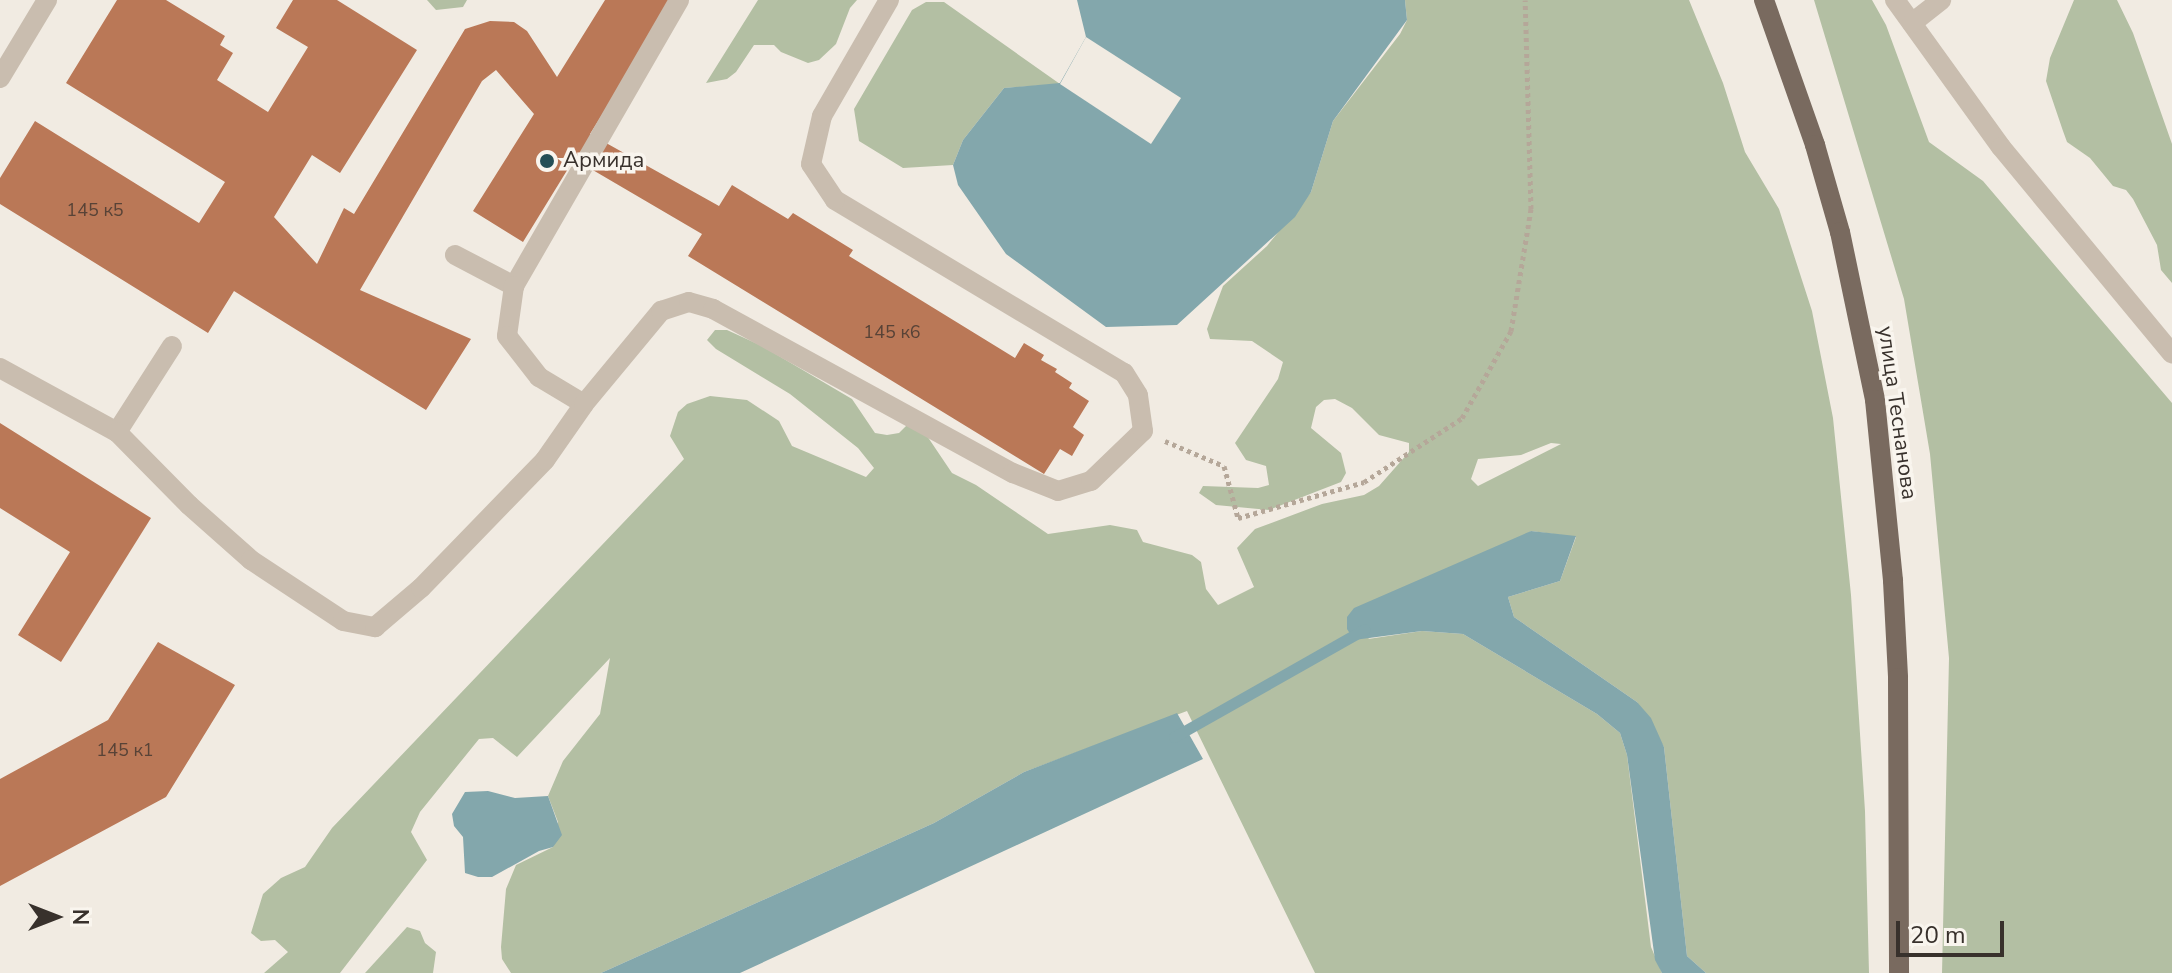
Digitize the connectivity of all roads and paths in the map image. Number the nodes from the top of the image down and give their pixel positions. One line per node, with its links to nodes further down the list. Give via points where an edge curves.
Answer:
1 (47, 0): 9 (street)
2 (679, 0): 11 (street)
3 (889, 0): 16 (street, via 822,116 811,164 835,200 1124,373 1138,395)
4 (1525, 0): 16 (path, via 1531,209 1511,331 1462,418 1364,482 1238,518 1224,466)
5 (1764, 0): 18 (main road, улица Теснанова, via 1840,232 1875,400 1893,581)
6 (1895, 0): 8 (street)
7 (1941, 0): 8 (street)
8 (1912, 23): 13 (street, via 2001,147)
9 (0, 78)
10 (455, 255): 11 (street)
11 (514, 286): 15 (street, via 507,336 539,377)
12 (172, 346): 17 (street)
13 (2172, 354)
14 (0, 368): 17 (street)
15 (584, 404): 16 (street, via 661,311 689,302 713,309 1013,473 1058,491 1091,481); 17 (street, via 545,460 421,588 375,627 343,621 251,560)
16 (1143, 431)
17 (117, 432)
18 (1899, 973)

